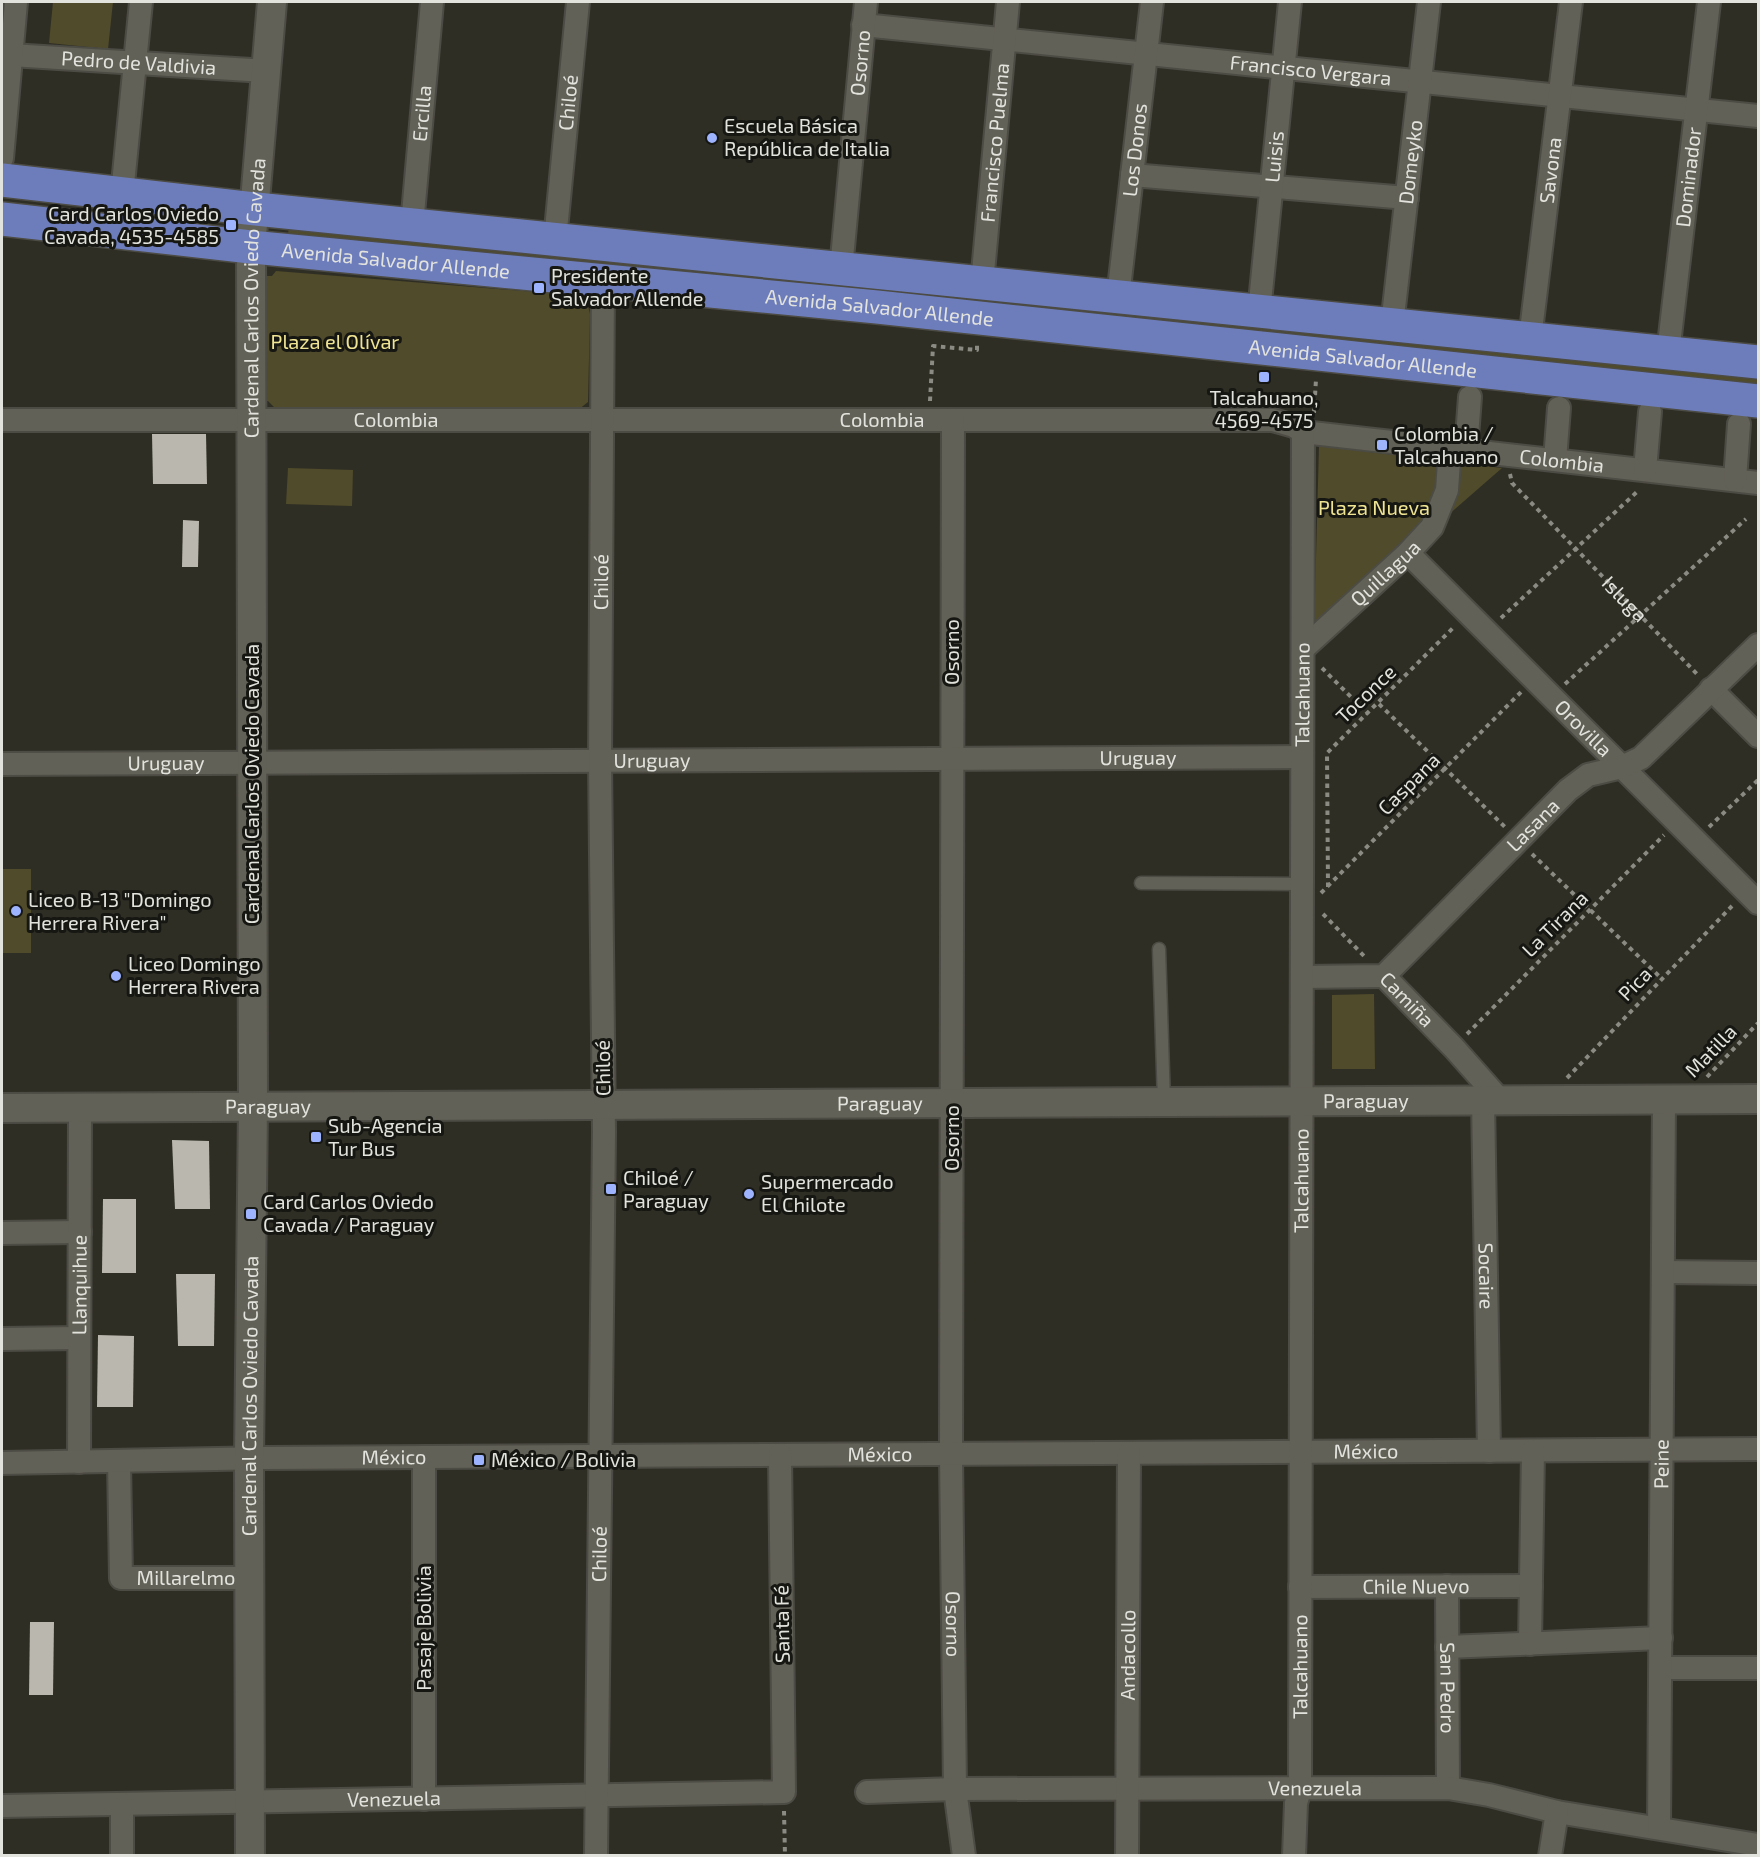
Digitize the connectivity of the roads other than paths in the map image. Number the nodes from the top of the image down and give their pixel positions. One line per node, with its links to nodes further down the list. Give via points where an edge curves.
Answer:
1 (16, 2): 16 (street)
2 (141, 2): 17 (street)
3 (272, 2): 19 (street, Cardenal Carlos Oviedo Cavada)
4 (432, 2): 32 (street, Ercilla)
5 (578, 2): 33 (street, Chiloé)
6 (866, 2): 13 (street, Osorno)
7 (1008, 2): 14 (street, Francisco Puelma)
8 (1152, 2): 15 (street, Los Donos)
9 (1290, 2): 18 (street, Luisis)
10 (1429, 2): 20 (street, Domeyko)
11 (1571, 2): 21 (street, Savona)
12 (1709, 2): 22 (street, Dominador)
13 (863, 25): 14 (street, Francisco Vergara); 35 (street, Osorno)
14 (1005, 39): 15 (street, Francisco Vergara); 37 (street, Francisco Puelma)
15 (1146, 53): 18 (street, Francisco Vergara); 25 (street, Los Donos)
16 (11, 55): 17 (street, Pedro de Valdivia); 24 (street)
17 (135, 63): 19 (street, Pedro de Valdivia); 28 (street)
18 (1283, 68): 20 (street, Francisco Vergara); 27 (street, Luisis)
19 (266, 71): 30 (street, Cardenal Carlos Oviedo Cavada)
20 (1420, 81): 21 (street, Francisco Vergara); 29 (street, Domeyko)
21 (1559, 95): 22 (street, Francisco Vergara); 41 (street, Savona)
22 (1696, 109): 23 (street, Francisco Vergara); 42 (street, Dominador)
23 (1758, 116)
24 (2, 158)
25 (1132, 175): 27 (street); 38 (street, Los Donos)
26 (2, 180): 28 (highway, Avenida Salvador Allende)
27 (1272, 187): 29 (street); 39 (street, Luisis)
28 (122, 194): 30 (highway, Avenida Salvador Allende)
29 (1407, 198): 40 (street, Domeyko)
30 (256, 209): 32 (highway, Avenida Salvador Allende); 34 (street, Cardenal Carlos Oviedo Cavada)
31 (2, 219): 34 (highway, Avenida Salvador Allende)
32 (412, 225): 33 (highway, Avenida Salvador Allende)
33 (555, 240): 35 (highway, Avenida Salvador Allende)
34 (251, 247): 36 (highway, Avenida Salvador Allende); 49 (street, Cardenal Carlos Oviedo Cavada)
35 (841, 269): 37 (highway, Avenida Salvador Allende)
36 (603, 281): 47 (highway, Avenida Salvador Allende, via 1318,354); 50 (street, Chiloé)
37 (982, 283): 38 (highway, Avenida Salvador Allende)
38 (1118, 297): 39 (highway, Avenida Salvador Allende)
39 (1259, 312): 40 (highway, Avenida Salvador Allende)
40 (1392, 325): 41 (highway, Avenida Salvador Allende)
41 (1530, 339): 42 (highway, Avenida Salvador Allende)
42 (1668, 353): 43 (highway, Avenida Salvador Allende)
43 (1758, 362)
44 (1470, 397): 53 (street, Quillagua)
45 (1558, 408): 54 (street)
46 (1650, 412): 55 (street)
47 (1749, 412): 56 (street)
48 (2, 420): 49 (street, Colombia)
49 (252, 420): 50 (street, Colombia); 67 (street, Cardenal Carlos Oviedo Cavada)
50 (602, 420): 51 (street, Colombia); 65 (street, Chiloé)
51 (953, 420): 52 (street, Colombia, via 1273,420); 64 (street, Osorno)
52 (1308, 432): 53 (street, Colombia); 60 (street, Talcahuano)
53 (1458, 449): 54 (street, Colombia); 58 (street, Quillagua, via 1439,516)
54 (1555, 460): 55 (street, Colombia)
55 (1645, 477): 56 (street, Colombia)
56 (1735, 480): 57 (street, Colombia)
57 (1758, 483)
58 (1408, 553): 60 (street, Quillagua); 68 (street, Orovilla)
59 (1758, 645): 61 (street, Lasana)
60 (1303, 649): 63 (street, Talcahuano)
61 (1711, 689): 62 (street); 68 (street, Lasana, via 1641,758)
62 (1758, 736)
63 (1302, 757): 64 (street, Uruguay); 70 (street, Talcahuano)
64 (952, 759): 65 (street, Uruguay); 80 (street, Osorno)
65 (600, 761): 67 (street, Uruguay); 81 (street, Chiloé)
66 (2, 764): 67 (street, Uruguay)
67 (252, 764): 82 (street, Cardenal Carlos Oviedo Cavada)
68 (1622, 767): 71 (street, Orovilla); 73 (street, Lasana, via 1588,775 1568,790)
69 (1141, 883): 70 (lane)
70 (1305, 897): 74 (street, Talcahuano)
71 (1753, 897)
72 (1159, 949): 79 (lane)
73 (1384, 976): 74 (street); 77 (street, Camiña, via 1454,1048)
74 (1302, 977): 78 (street, Talcahuano)
75 (1675, 1099): 76 (street, Paraguay); 77 (street, Paraguay); 87 (street, Peine)
76 (1758, 1099)
77 (1492, 1100): 78 (street, Paraguay); 93 (street, Socaire)
78 (1302, 1101): 79 (street, Paraguay); 95 (street, Talcahuano)
79 (1164, 1102): 80 (street, Paraguay)
80 (952, 1103): 81 (street, Paraguay); 98 (street, Osorno)
81 (604, 1104): 82 (street, Paraguay); 99 (street, Chiloé)
82 (253, 1106): 83 (street, Paraguay); 100 (street, Cardenal Carlos Oviedo Cavada)
83 (80, 1107): 84 (street, Paraguay); 85 (street, Llanquihue)
84 (2, 1108)
85 (80, 1232): 86 (street); 90 (street, Llanquihue)
86 (2, 1233)
87 (1663, 1272): 88 (street); 92 (street, Peine)
88 (1758, 1273)
89 (2, 1338): 90 (street)
90 (79, 1338): 102 (street, Llanquihue)
91 (1758, 1449): 92 (street, México)
92 (1662, 1450): 94 (street, México); 109 (street, Peine)
93 (1489, 1451): 94 (street, México); 95 (street, México)
94 (1533, 1451): 107 (street)
95 (1300, 1452): 96 (street, México); 108 (street, Talcahuano)
96 (1129, 1453): 98 (street, México); 114 (street, Andacollo)
97 (780, 1455): 98 (street, México); 99 (street, México); 118 (street, Santa Fé)
98 (951, 1455): 116 (street, Osorno)
99 (602, 1456): 101 (street, México); 120 (street, Chiloé)
100 (249, 1458): 101 (street, México); 103 (street, México); 105 (street, Cardenal Carlos Oviedo Cavada)
101 (424, 1458): 121 (street, Pasaje Bolivia)
102 (79, 1461): 103 (street, México); 104 (street, México)
103 (119, 1461): 105 (street, Millarelmo, via 121,1578)
104 (2, 1463)
105 (250, 1578): 122 (street, Cardenal Carlos Oviedo Cavada)
106 (1447, 1586): 107 (street, Chile Nuevo); 108 (street, Chile Nuevo); 111 (street, San Pedro)
107 (1531, 1586): 110 (street)
108 (1300, 1587): 117 (street, Talcahuano)
109 (1661, 1638): 110 (street); 112 (street, Peine)
110 (1530, 1644): 111 (street)
111 (1447, 1647): 115 (street, San Pedro)
112 (1661, 1668): 113 (street); 126 (street, Peine)
113 (1758, 1668)
114 (1127, 1788): 116 (street, Venezuela); 117 (street, Venezuela); 133 (street, Andacollo)
115 (1448, 1788): 117 (street, Venezuela); 125 (street, Venezuela)
116 (956, 1789): 119 (street, Venezuela); 132 (street, Osorno)
117 (1300, 1790): 134 (street, Talcahuano)
118 (784, 1792): 120 (street, Venezuela)
119 (867, 1792)
120 (597, 1796): 121 (street, Venezuela); 131 (street, Chiloé)
121 (424, 1799): 122 (street, Venezuela)
122 (250, 1802): 123 (street, Venezuela); 130 (street, Cardenal Carlos Oviedo Cavada)
123 (122, 1804): 124 (street, Venezuela); 129 (street)
124 (2, 1806)
125 (1557, 1812): 126 (street, Venezuela); 135 (street)
126 (1659, 1828): 127 (street, Venezuela)
127 (1698, 1845): 128 (street, Venezuela)
128 (1758, 1845)
129 (122, 1856)
130 (250, 1856)
131 (597, 1856)
132 (964, 1856)
133 (1126, 1856)
134 (1294, 1856)
135 (1550, 1856)

